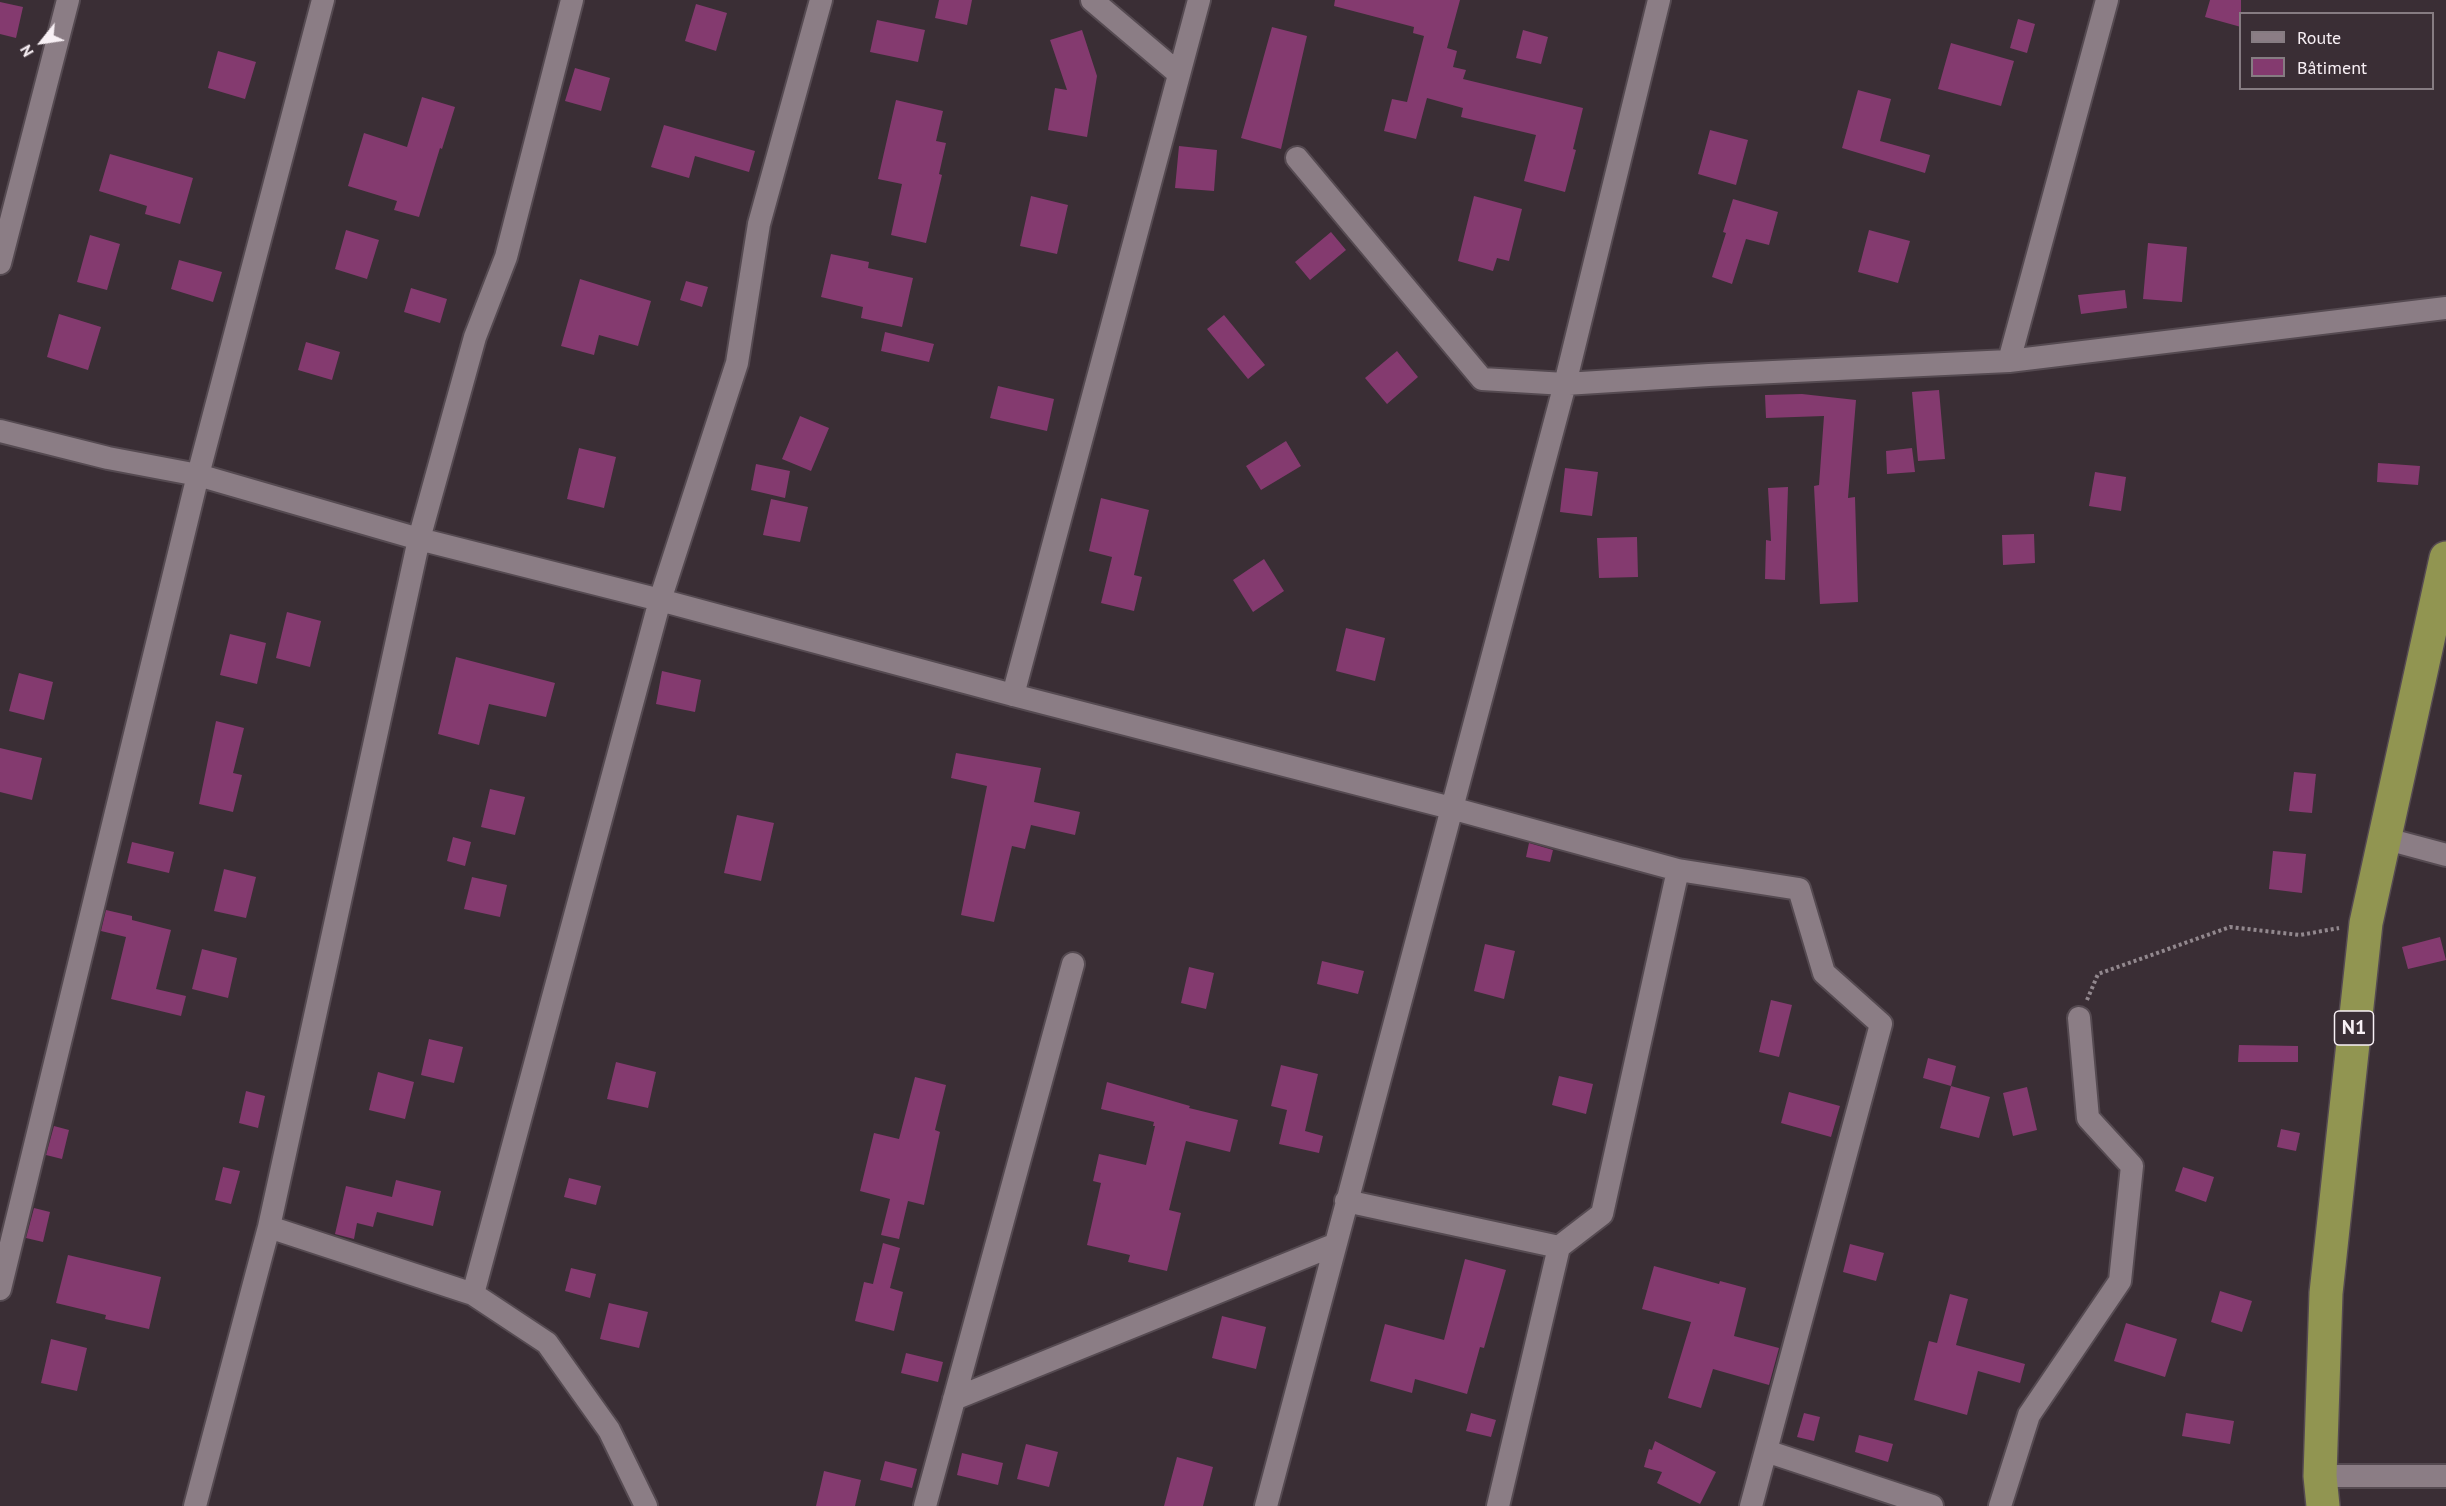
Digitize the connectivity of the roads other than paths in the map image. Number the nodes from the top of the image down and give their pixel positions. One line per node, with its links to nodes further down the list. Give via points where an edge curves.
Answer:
1 (68, 0): 11 (street)
2 (322, 0): 16 (street)
3 (572, 0): 17 (street, via 506,256 475,337)
4 (821, 0): 19 (street, via 759,224 737,363)
5 (1092, 0): 9 (street)
6 (1199, 0): 9 (street)
7 (1659, 0): 14 (street)
8 (2107, 0): 13 (street)
9 (1178, 73): 20 (street)
10 (1297, 158): 14 (street, via 1482,380)
11 (0, 263)
12 (2446, 308): 13 (street)
13 (2009, 361): 14 (street)
14 (1565, 384): 21 (street)
15 (0, 431): 16 (street)
16 (198, 475): 17 (street); 31 (street)
17 (419, 539): 19 (street); 28 (street)
18 (2446, 558): 22 (highway, N1)
19 (660, 600): 20 (street); 32 (street)
20 (1014, 695): 21 (street)
21 (1451, 808): 24 (street); 27 (street)
22 (2383, 837): 23 (street); 36 (highway, N1, via 2366,923 2326,1293)
23 (2446, 855)
24 (1678, 870): 30 (street, via 1602,1214); 34 (street, via 1799,889 1824,973 1881,1024)
25 (1073, 964): 33 (street)
26 (2079, 1018): 44 (street, via 2088,1118 2133,1166 2120,1281 2029,1415)
27 (1346, 1201): 29 (street); 30 (street)
28 (269, 1227): 32 (street); 37 (street)
29 (1335, 1245): 33 (street); 40 (street)
30 (1558, 1247): 41 (street)
31 (0, 1289)
32 (473, 1294): 38 (street, via 547,1343 609,1430)
33 (954, 1399): 39 (street)
34 (1766, 1451): 42 (street); 43 (street)
35 (2446, 1476): 36 (street)
36 (2321, 1491)
37 (195, 1506)
38 (646, 1506)
39 (925, 1506)
40 (1266, 1506)
41 (1498, 1506)
42 (1751, 1506)
43 (1932, 1506)
44 (2000, 1506)

